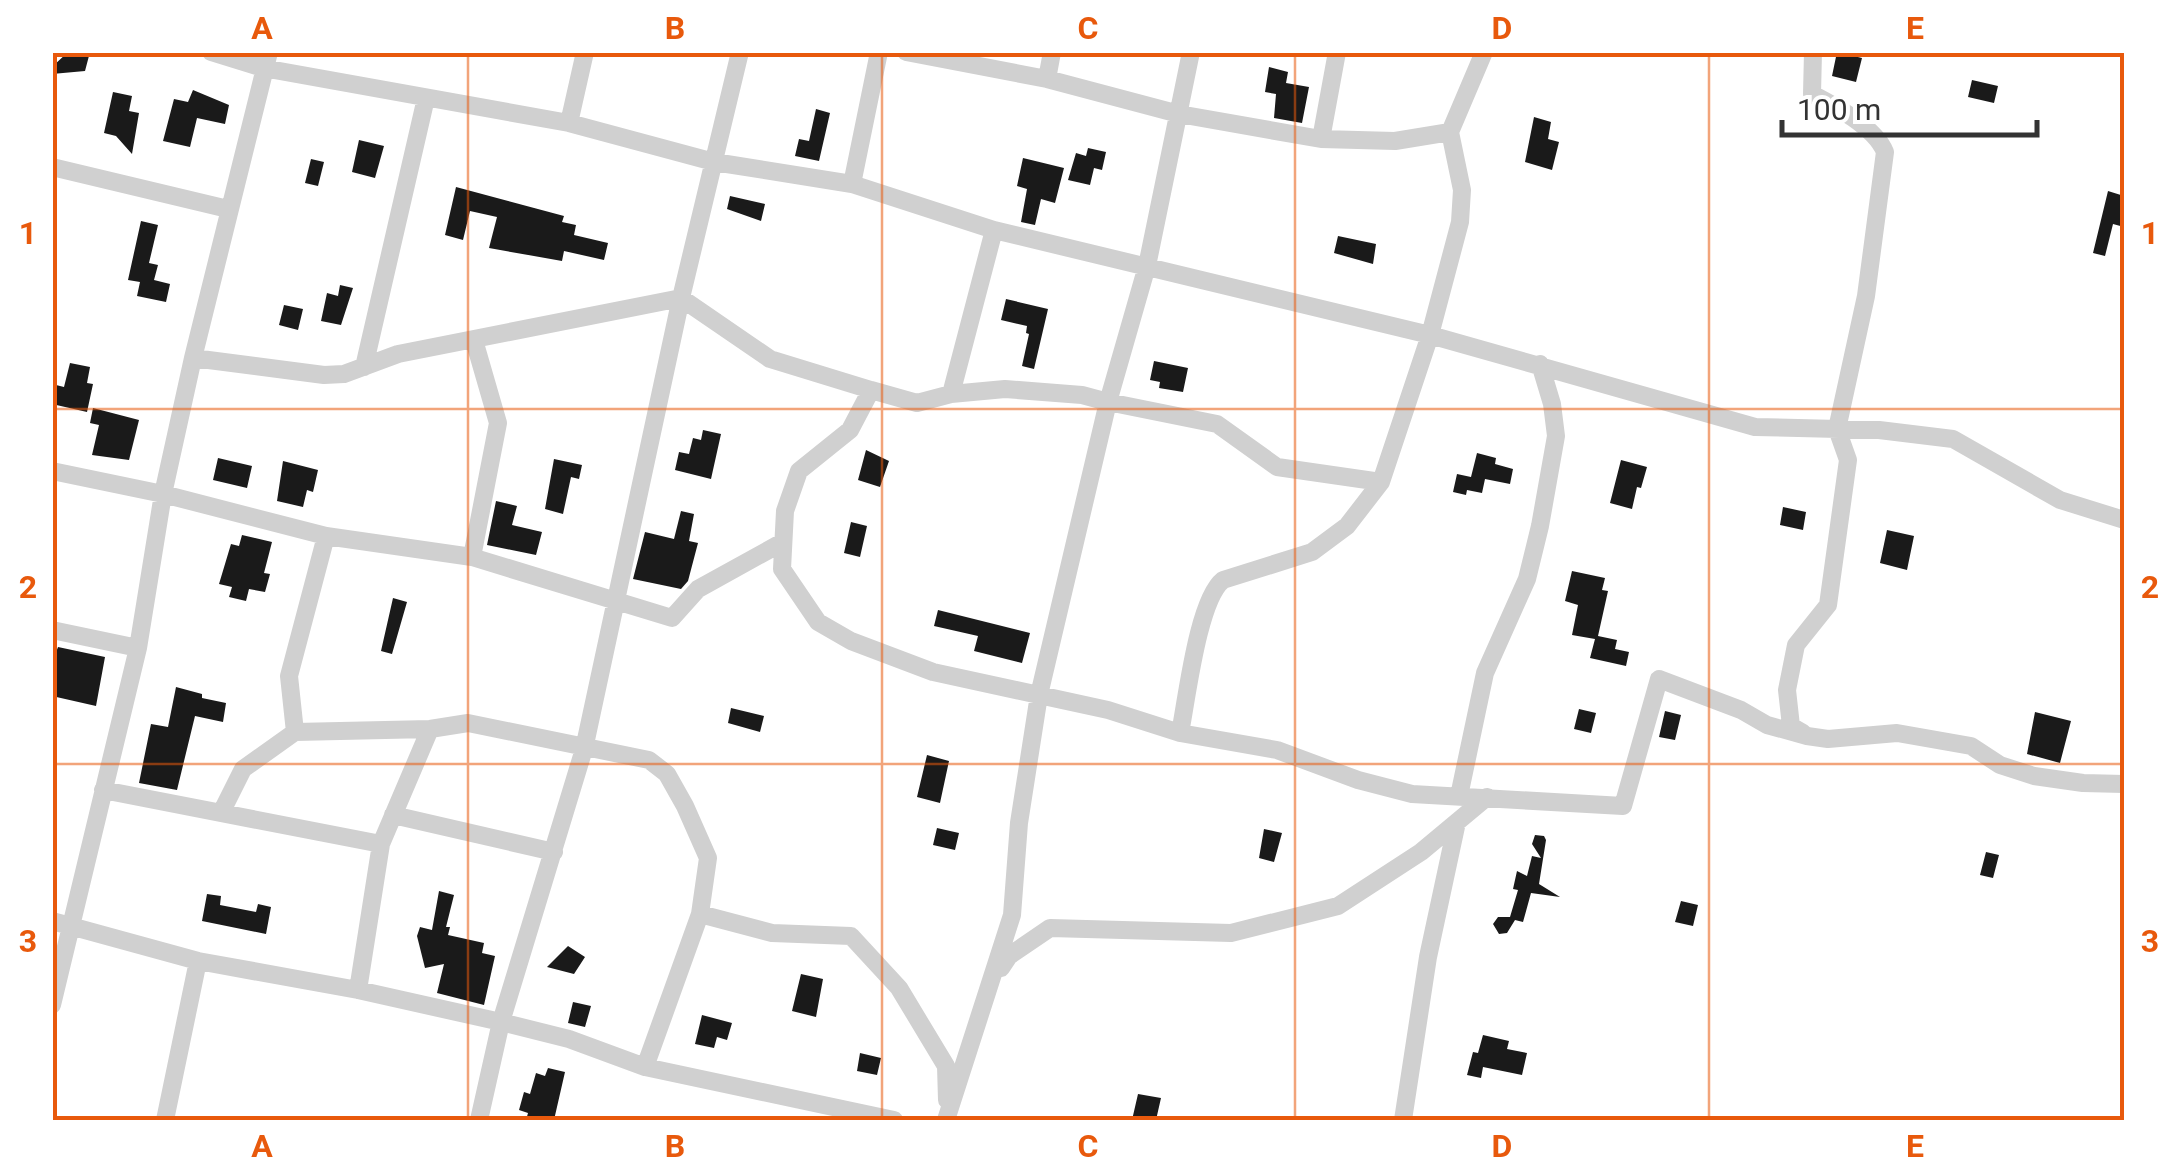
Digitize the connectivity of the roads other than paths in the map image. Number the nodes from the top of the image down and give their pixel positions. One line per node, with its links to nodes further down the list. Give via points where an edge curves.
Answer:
1 (211, 52): 11 (street)
2 (585, 52): 15 (street)
3 (740, 52): 18 (street)
4 (879, 52): 20 (street)
5 (906, 52): 12 (street)
6 (1052, 52): 12 (street)
7 (1191, 52): 14 (street)
8 (1338, 52): 17 (street)
9 (1484, 52): 16 (street)
10 (1812, 52): 33 (street, via 1812,94 1881,142 1885,152 1866,296)
11 (266, 60): 13 (street); 21 (street)
12 (1048, 79): 14 (street)
13 (426, 98): 15 (street); 29 (street)
14 (1179, 114): 17 (street); 23 (street)
15 (569, 123): 18 (street)
16 (1450, 132): 17 (street, via 1395,141); 25 (street, via 1462,190 1460,222)
17 (1321, 139)
18 (714, 162): 20 (street); 24 (street)
19 (52, 167): 21 (street)
20 (852, 184): 22 (street)
21 (228, 209): 27 (street)
22 (994, 230): 23 (street); 31 (street)
23 (1147, 266): 25 (street); 32 (street)
24 (681, 298): 26 (street); 30 (street, via 770,359); 41 (street)
25 (1430, 335): 28 (street); 35 (street)
26 (474, 340): 29 (street); 40 (street, via 498,423)
27 (193, 358): 29 (street, via 324,375); 36 (street)
28 (1540, 364): 33 (street, via 1755,427); 52 (street, via 1556,436 1540,526 1527,579 1484,673)
29 (364, 366)
30 (871, 390): 31 (street, via 916,403); 39 (street, via 850,430 799,471 785,510)
31 (952, 394): 32 (street, via 1005,389)
32 (1108, 402): 35 (street, via 1217,424 1277,468); 44 (street)
33 (1838, 429): 37 (street, via 1953,439 2060,500); 48 (street, via 1848,460 1828,605 1796,645 1787,690 1791,726)
34 (52, 471): 36 (street)
35 (1380, 482): 47 (street, via 1347,526 1312,552 1212,588)
36 (163, 494): 38 (street); 43 (street)
37 (2124, 520)
38 (326, 536): 40 (street); 46 (street, via 289,676)
39 (783, 542): 41 (street, via 698,589 672,618); 44 (street, via 782,569 818,622 933,672)
40 (472, 557): 41 (street)
41 (615, 603): 49 (street)
42 (52, 630): 43 (street)
43 (138, 648): 51 (street)
44 (1038, 694): 47 (street); 63 (street, via 1012,915)
45 (430, 728): 46 (street); 49 (street, via 468,723); 55 (street)
46 (295, 732): 54 (street, via 243,769)
47 (1180, 732): 52 (street, via 1277,750 1412,794)
48 (1807, 736): 50 (street, via 1897,733 1971,746 2034,776); 53 (street, via 1659,679 1623,806)
49 (584, 749): 58 (street); 59 (street, via 648,760 666,774 708,858)
50 (2124, 784)
51 (103, 790): 54 (street); 61 (street)
52 (1459, 796): 53 (street)
53 (1487, 797): 56 (street)
54 (221, 813): 57 (street)
55 (393, 815): 57 (street); 58 (street)
56 (1457, 822): 63 (street, via 1338,906 1230,933 1050,928 1008,956); 72 (street)
57 (381, 844): 64 (street)
58 (554, 852): 66 (street)
59 (700, 914): 67 (street); 68 (street, via 772,933 851,936 900,988 946,1066)
60 (52, 922): 61 (street)
61 (73, 926): 62 (street); 65 (street)
62 (198, 961): 64 (street); 69 (street)
63 (989, 985): 68 (street)
64 (358, 990): 66 (street)
65 (52, 1004)
66 (502, 1022): 67 (street); 70 (street)
67 (645, 1066): 71 (street)
68 (947, 1117)
69 (165, 1120)
70 (479, 1120)
71 (894, 1120)
72 (1403, 1120)

